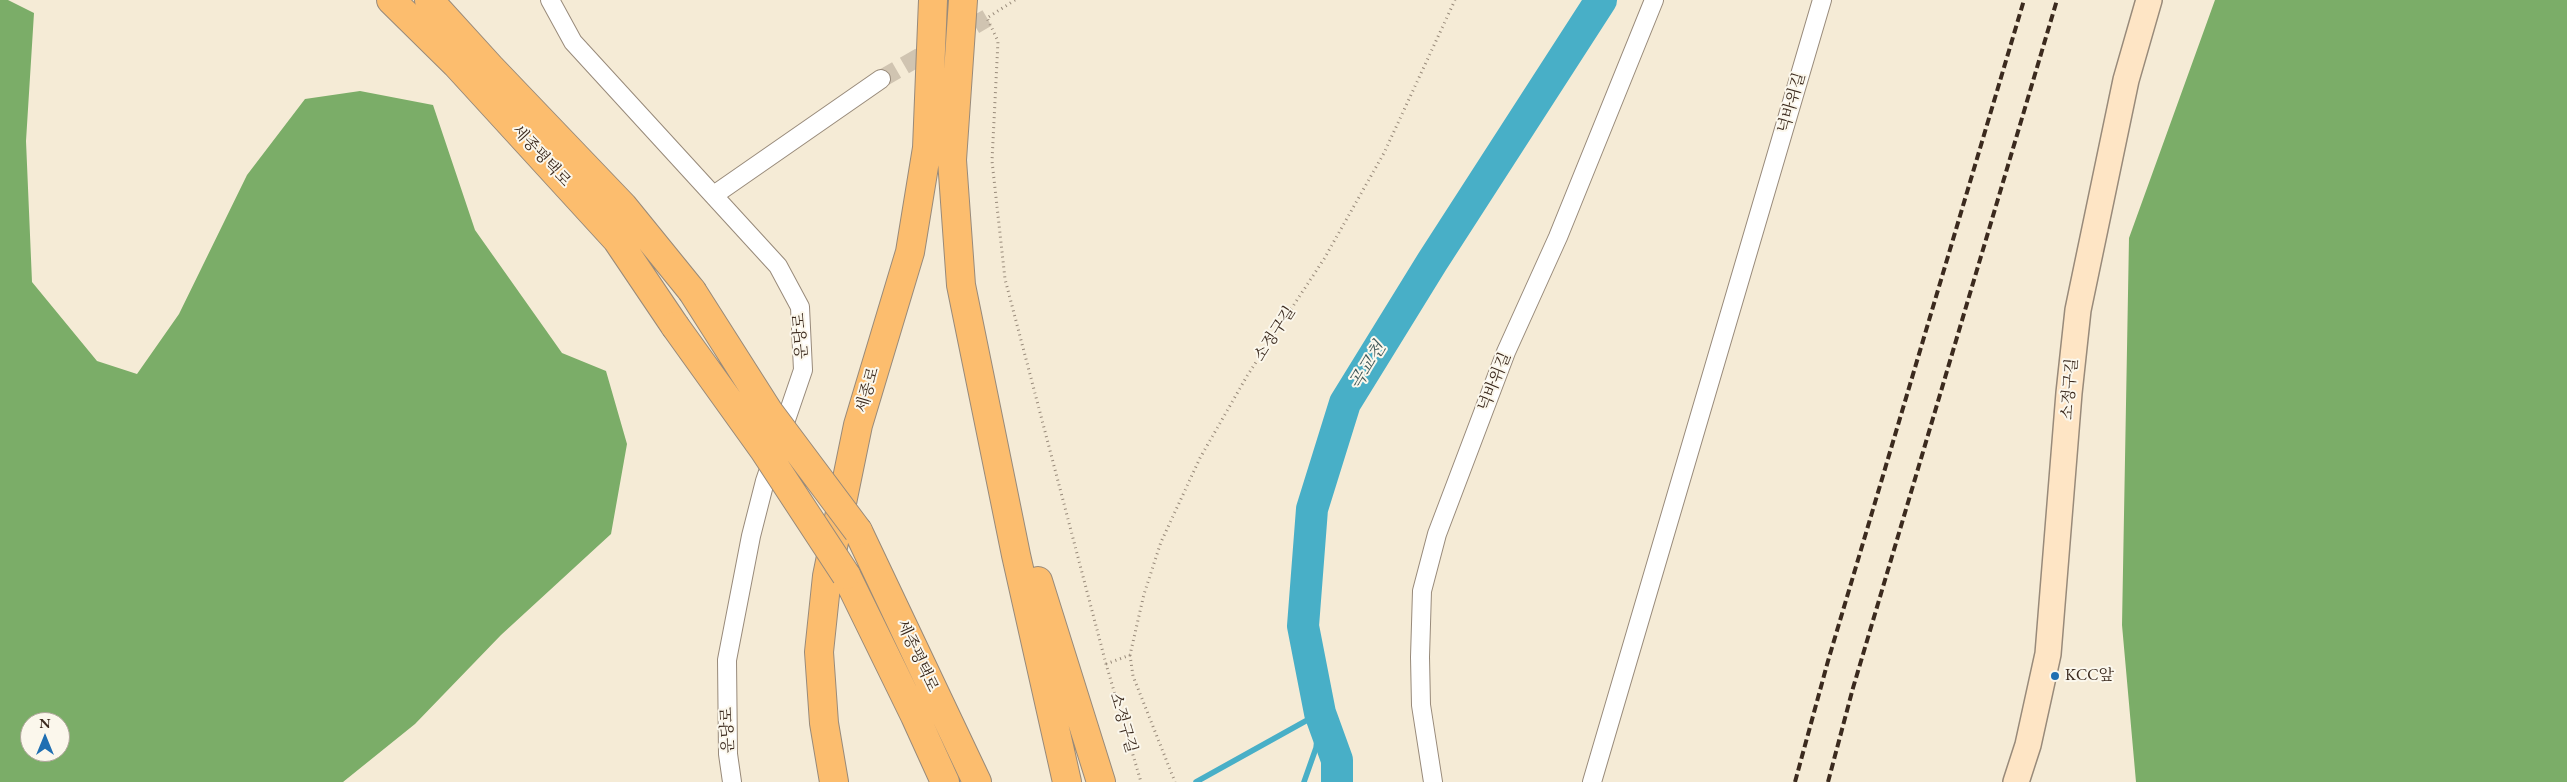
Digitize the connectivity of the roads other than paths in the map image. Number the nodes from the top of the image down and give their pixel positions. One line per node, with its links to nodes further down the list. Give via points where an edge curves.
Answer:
1 (391, 0): 16 (highway, 세종평택로, bridge, via 462,71 617,240 764,450 846,576)
2 (429, 0): 17 (highway, 세종평택로, bridge, via 623,206 692,291 769,412 858,530)
3 (550, 0): 10 (street, 운당로, via 573,42)
4 (933, 0): 12 (highway, 세종로, via 927,148 910,252 858,425 827,576 819,652)
5 (963, 0): 11 (highway, via 952,160 961,285)
6 (1654, 0): 20 (street, 넉바위길, via 1558,237 1506,352 1437,534 1422,591 1420,657 1421,705)
7 (1822, 0): 21 (street, 넉바위길)
8 (2149, 0): 22 (street, 소정구길, via 2126,80 2078,310 2068,393 2048,654 2028,745)
9 (881, 79): 10 (street)
10 (714, 195): 13 (street, 운당로, via 778,266 800,308 803,370 750,536 727,660 728,754)
11 (990, 432): 18 (highway); 19 (highway)
12 (824, 723): 14 (highway); 15 (highway, 세종로)
13 (732, 782)
14 (827, 782)
15 (834, 782)
16 (945, 782)
17 (977, 782)
18 (1067, 782)
19 (1101, 782)
20 (1433, 782)
21 (1592, 782)
22 (2016, 782)

